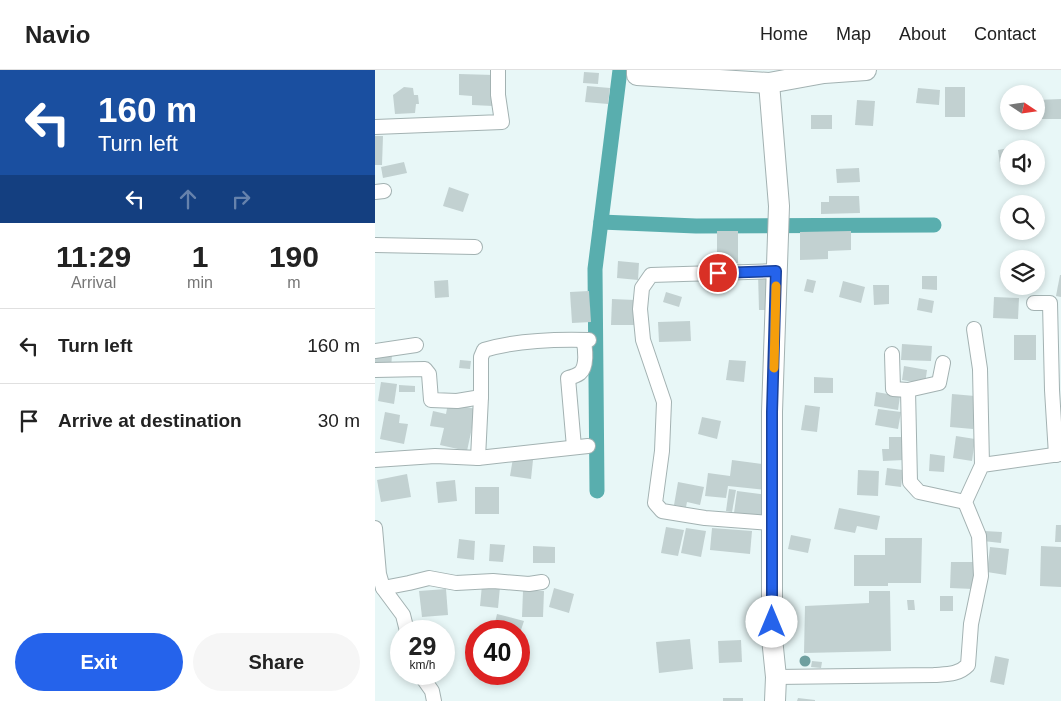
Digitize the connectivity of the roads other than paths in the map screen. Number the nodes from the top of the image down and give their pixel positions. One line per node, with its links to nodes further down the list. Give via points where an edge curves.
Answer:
1 (498, 70): 5 (street, via 502,122)
2 (637, 70): 4 (street, via 637,75)
3 (866, 70): 4 (street)
4 (769, 83): 8 (street, via 779,206)
5 (375, 127)
6 (375, 245): 7 (street)
7 (475, 247)
8 (776, 271): 25 (street); 25 (street, via 651,275 642,288 640,309 643,340 665,402 655,503 662,512)
9 (1034, 303): 10 (street)
10 (1056, 303): 15 (street)
11 (974, 329): 23 (street, via 980,369)
12 (416, 345): 13 (street)
13 (375, 351)
14 (892, 354): 18 (street, via 893,389)
15 (1057, 359): 20 (street, via 1052,390)
16 (943, 363): 18 (street, via 939,384)
17 (375, 370): 19 (street, via 425,369 429,374 431,400 457,401)
18 (908, 390): 24 (street, via 910,482 919,492)
19 (481, 397): 21 (street); 21 (street, via 483,350 500,345 586,340 584,369 567,378 581,446)
20 (1058, 454): 23 (street)
21 (477, 458): 22 (street, via 435,456)
22 (375, 460)
23 (982, 465): 24 (street)
24 (965, 502): 30 (street, via 979,536 981,576 971,624 968,665 956,673 934,675)
25 (772, 523): 30 (street, via 772,638)
26 (375, 528): 27 (street)
27 (379, 579): 28 (street, via 409,583 429,578 456,583); 29 (street)
28 (542, 582)
29 (404, 620)
30 (776, 678): 33 (street)
31 (428, 685): 32 (street)
32 (433, 701)
33 (775, 701)

